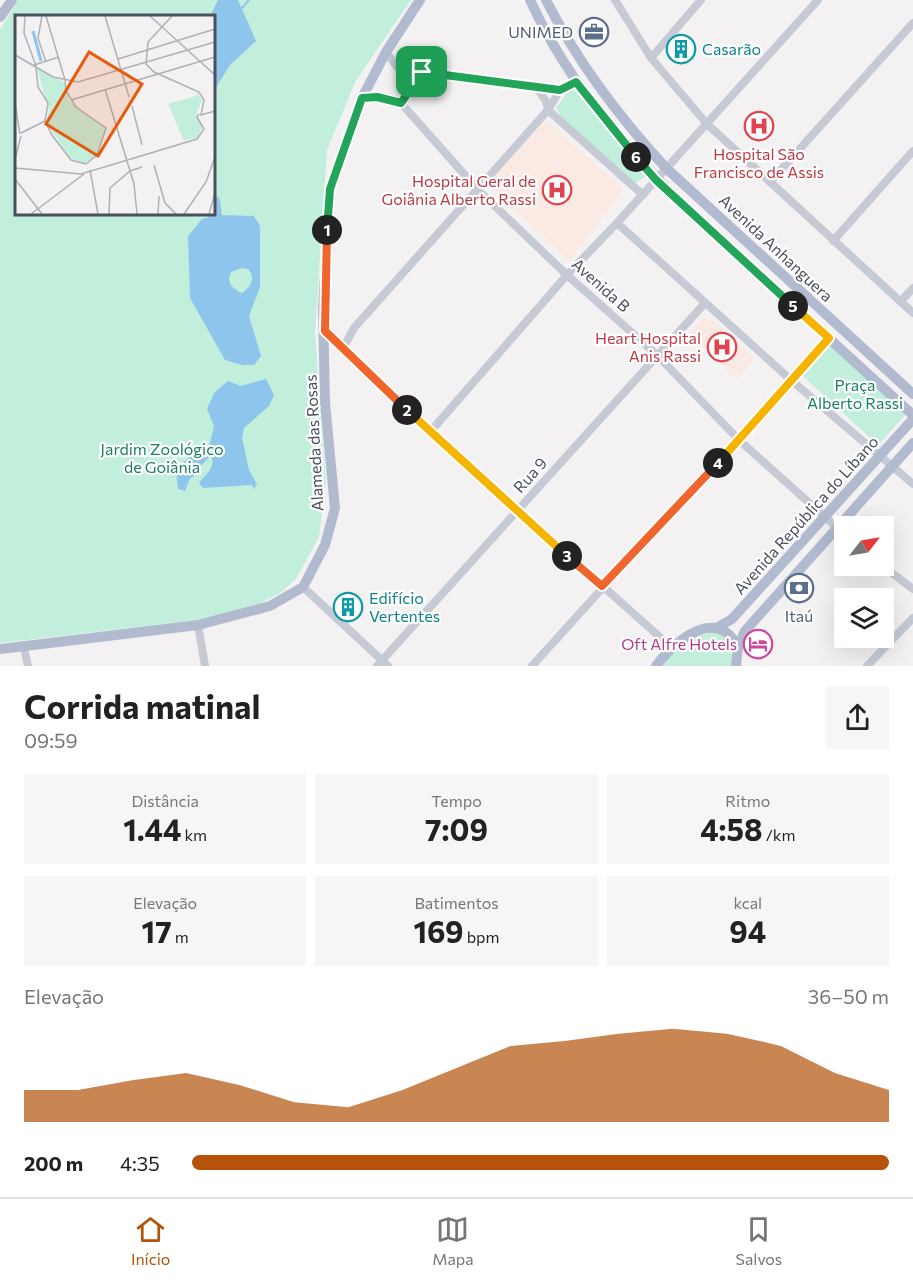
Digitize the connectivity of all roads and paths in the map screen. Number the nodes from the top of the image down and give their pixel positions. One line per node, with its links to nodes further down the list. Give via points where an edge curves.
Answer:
1 (12, 0): 8 (main road)
2 (420, 0): 10 (main road, Alameda das Rosas)
3 (530, 0): 13 (main road, Avenida Anhanguera)
4 (546, 0): 21 (main road, Avenida Anhanguera, via 580,63 630,129)
5 (615, 0): 11 (street)
6 (701, 0): 11 (street)
7 (818, 0): 19 (street)
8 (0, 16)
9 (913, 23): 23 (street)
10 (386, 52): 12 (street, via 397,67); 16 (main road, Alameda das Rosas)
11 (651, 58): 19 (street)
12 (422, 72): 14 (street); 17 (street)
13 (572, 80): 15 (street); 22 (main road, Avenida Anhanguera)
14 (537, 87): 15 (street); 18 (street)
15 (560, 90): 18 (street)
16 (362, 98): 17 (street); 33 (main road, Alameda das Rosas, via 330,189)
17 (401, 103): 24 (street, Avenida B)
18 (548, 110): 24 (street); 25 (street)
19 (707, 124): 21 (street); 23 (street)
20 (913, 151): 27 (street)
21 (666, 168): 22 (street); 38 (main road, Avenida Anhanguera)
22 (656, 180): 25 (street); 34 (main road, Avenida Anhanguera)
23 (770, 182): 27 (street)
24 (478, 190): 28 (street, Avenida B); 35 (street, via 354,328)
25 (643, 195): 26 (street)
26 (618, 223): 28 (street); 31 (street)
27 (833, 241): 30 (street)
28 (567, 275): 36 (street, Avenida B); 40 (street)
29 (913, 288): 30 (street)
30 (901, 301): 32 (street)
31 (705, 303): 36 (street, Rua 9); 37 (street)
32 (913, 313)
33 (325, 331): 35 (street); 53 (main road, Alameda das Rosas, via 325,403 335,508 325,545)
34 (829, 338): 37 (street); 39 (main road, Avenida Anhanguera)
35 (342, 350): 40 (street)
36 (657, 355): 41 (street, Avenida B); 46 (street, Rua 9)
37 (791, 380): 41 (street); 43 (street)
38 (913, 394)
39 (913, 417): 43 (main road, Avenida República do Líbano)
40 (430, 432): 46 (street)
41 (739, 440): 47 (street, Avenida B); 52 (street)
42 (913, 443): 44 (main road, Avenida República do Líbano)
43 (880, 456): 44 (street); 47 (main road, Avenida República do Líbano)
44 (894, 466): 45 (street); 48 (main road, Avenida República do Líbano)
45 (913, 484)
46 (518, 511): 52 (street); 62 (street, Rua 9)
47 (824, 515): 49 (street, Avenida B); 57 (main road, Avenida República do Líbano, via 732,619)
48 (853, 516)
49 (834, 524)
50 (834, 538): 58 (main road, Avenida República do Líbano, via 745,631)
51 (894, 574): 54 (street)
52 (602, 586): 60 (street); 65 (street)
53 (303, 587): 56 (main road, via 270,606); 62 (street)
54 (913, 590)
55 (913, 618): 68 (street)
56 (198, 625): 59 (main road); 64 (street)
57 (718, 627): 58 (main road, via 727,629); 60 (main road, Avenida República do Líbano, via 703,630)
58 (738, 647): 67 (main road)
59 (24, 648): 61 (main road); 63 (street)
60 (671, 648): 66 (main road)
61 (0, 649)
62 (383, 664)
63 (28, 666)
64 (206, 666)
65 (532, 666)
66 (656, 666)
67 (736, 666)
68 (867, 666)

